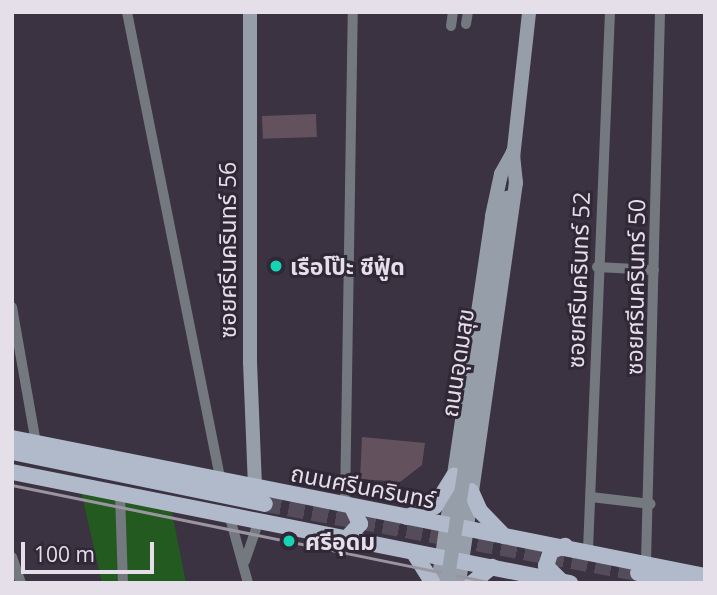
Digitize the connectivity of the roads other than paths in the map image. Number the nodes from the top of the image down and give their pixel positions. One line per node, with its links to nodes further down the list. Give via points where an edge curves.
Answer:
1 (127, 12): 23 (street)
2 (250, 12): 24 (main road, ซอยศรีนครินทร์ 56, via 250,362)
3 (353, 12): 29 (street)
4 (453, 12): 10 (street)
5 (468, 12): 9 (street)
6 (529, 12): 11 (main road, ถนนอุดมสุข)
7 (610, 12): 12 (street, ซอยศรีนครินทร์ 52)
8 (660, 12): 13 (street, ซอยศรีนครินทร์ 50)
9 (466, 24)
10 (451, 26)
11 (513, 152): 15 (main road, ถนนอุดมสุข, via 501,174 492,216); 16 (main road, ถนนอุดมสุข, via 516,183); 52 (main road, ถนนอุดมสุข, bridge)
12 (597, 267): 13 (street); 27 (street, ซอยศรีนครินทร์ 52)
13 (654, 270): 28 (street, ซอยศรีนครินทร์ 50)
14 (12, 307): 18 (street)
15 (465, 399): 16 (main road, via 472,410); 22 (main road, ถนนอุดมสุข)
16 (484, 402): 25 (main road, ถนนอุดมสุข)
17 (12, 438): 18 (main road, ถนนศรีนครินทร์)
18 (36, 443): 23 (main road, ถนนศรีนครินทร์)
19 (12, 452): 30 (main road, ถนนศรีนครินทร์)
20 (12, 461): 30 (main road, ถนนศรีนครินทร์)
21 (12, 472): 26 (main road, ถนนศรีนครินทร์)
22 (454, 476): 31 (main road, via 435,506); 33 (main road, ถนนอุดมสุข)
23 (221, 481): 24 (main road, ถนนศรีนครินทร์)
24 (255, 488): 29 (main road, ถนนศรีนครินทร์)
25 (471, 491): 34 (main road, ถนนอุดมสุข); 35 (main road, via 481,511)
26 (120, 494): 32 (main road, ถนนศรีนครินทร์); 49 (street)
27 (591, 497): 28 (street); 38 (street, ซอยศรีนครินทร์ 52)
28 (651, 504): 45 (street, ซอยศรีนครินทร์ 50)
29 (342, 505): 31 (main road, ถนนศรีนครินทร์); 36 (main road, via 360,524)
30 (262, 513): 32 (main road, ถนนศรีนครินทร์); 36 (main road, ถนนศรีนครินทร์); 43 (street)
31 (405, 517): 33 (main road, ถนนศรีนครินทร์)
32 (230, 518): 43 (street)
33 (446, 526): 34 (main road, ถนนศรีนครินทร์); 41 (main road, ถนนอุดมสุข)
34 (465, 530): 35 (main road, ถนนศรีนครินทร์); 42 (main road, ถนนอุดมสุข)
35 (505, 537): 37 (main road, ถนนศรีนครินทร์)
36 (345, 540): 39 (main road, ถนนศรีนครินทร์)
37 (565, 546): 38 (main road, ถนนศรีนครินทร์); 47 (main road, via 551,551 545,566)
38 (588, 550): 45 (main road, ถนนศรีนครินทร์)
39 (414, 553): 41 (main road, ถนนศรีนครินทร์); 51 (main road)
40 (12, 557): 48 (street)
41 (442, 558): 42 (main road, ถนนศรีนครินทร์); 51 (main road, ถนนอุดมสุข)
42 (461, 561): 44 (main road, ถนนศรีนครินทร์); 53 (main road, ถนนอุดมสุข)
43 (244, 562): 50 (street)
44 (492, 568): 47 (main road, ถนนศรีนครินทร์); 54 (main road)
45 (642, 568): 46 (main road, ถนนศรีนครินทร์); 55 (main road, ถนนศรีนครินทร์)
46 (705, 576)
47 (566, 582)
48 (21, 583)
49 (123, 583)
50 (248, 583)
51 (436, 583)
52 (447, 583)
53 (459, 583)
54 (472, 583)
55 (683, 583)

